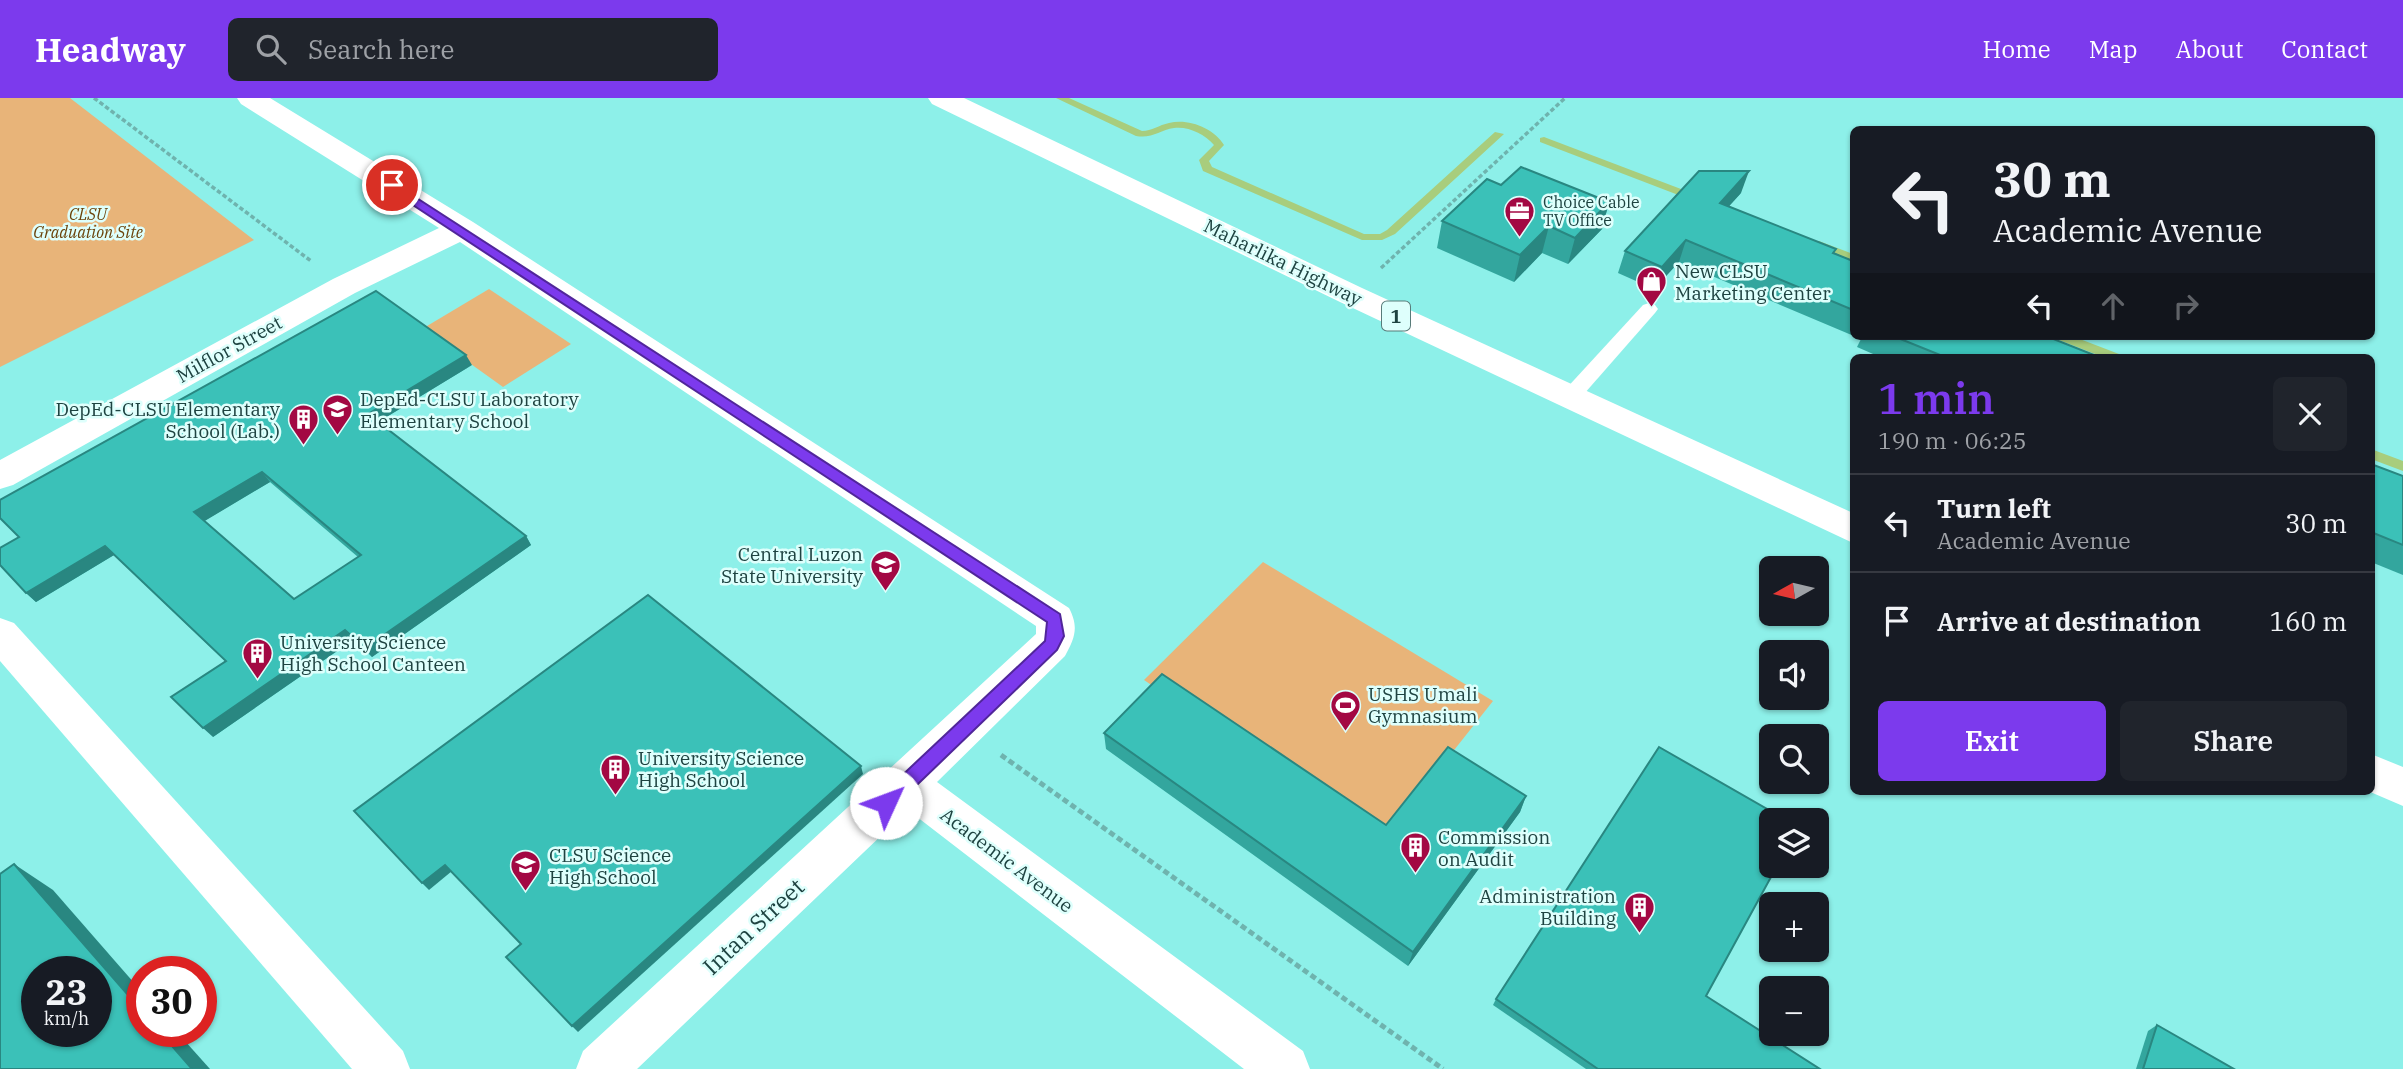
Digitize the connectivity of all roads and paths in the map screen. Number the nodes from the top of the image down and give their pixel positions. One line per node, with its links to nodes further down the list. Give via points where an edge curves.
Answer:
1 (94, 98): 6 (path)
2 (251, 98): 5 (main road)
3 (942, 98): 7 (main road, Maharlika Highway / 1)
4 (1565, 98): 7 (path)
5 (462, 229): 6 (main road, Milflor Street); 13 (main road, via 1055,619 1056,636 1051,645)
6 (344, 286): 10 (main road, Milflor Street)
7 (1351, 295): 9 (main road, Maharlika Highway / 1)
8 (1650, 309): 9 (lane)
9 (1570, 397): 11 (main road, Maharlika Highway / 1)
10 (0, 477)
11 (1850, 528)
12 (0, 634): 17 (main road)
13 (963, 728): 15 (main road); 20 (path)
14 (2375, 774): 16 (main road)
15 (906, 784): 18 (main road, Intan Street); 19 (main road, Academic Avenue)
16 (2403, 787)
17 (385, 1069)
18 (600, 1069)
19 (1286, 1069)
20 (1443, 1069)

